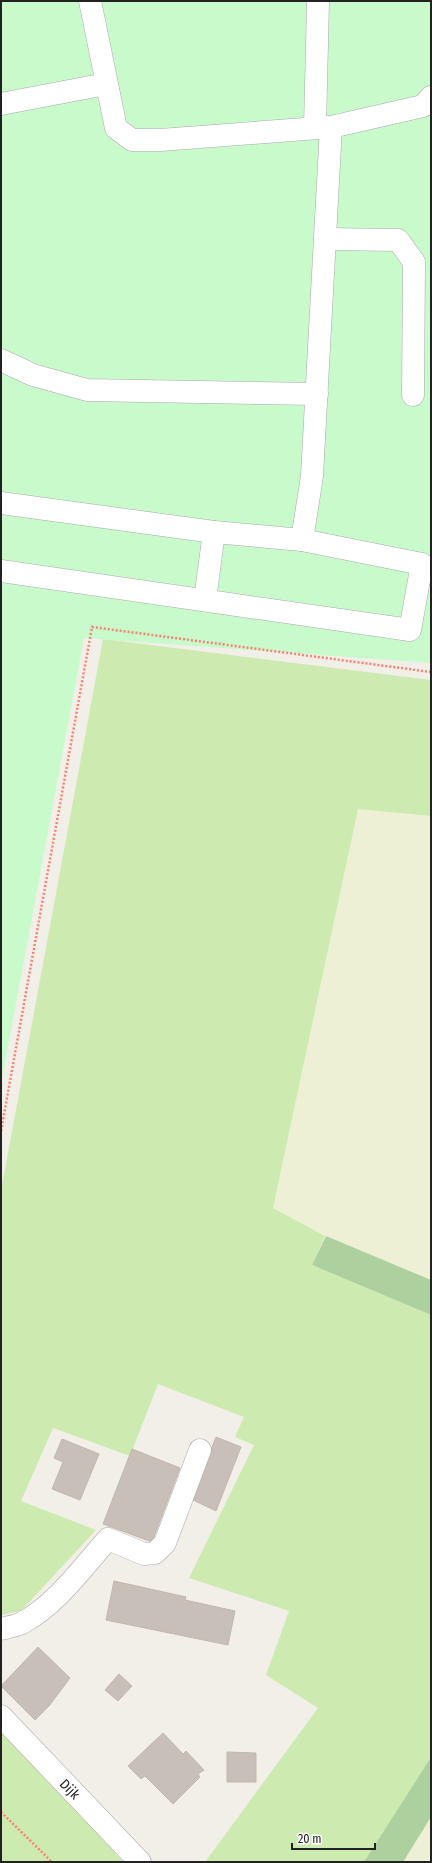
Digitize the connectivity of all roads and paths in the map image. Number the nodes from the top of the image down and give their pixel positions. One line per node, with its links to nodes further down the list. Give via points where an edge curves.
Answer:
1 (90, 1): 3 (street)
2 (318, 1): 6 (street)
3 (106, 84): 5 (street); 6 (street, via 116,128 132,140)
4 (431, 97): 6 (street, via 423,106)
5 (1, 104)
6 (323, 127): 7 (street)
7 (326, 238): 9 (street); 10 (street, via 398,240 414,262)
8 (1, 360): 9 (street, via 33,375 87,390)
9 (317, 394): 13 (street, via 312,476)
10 (413, 395)
11 (1, 503): 12 (street)
12 (214, 532): 13 (street); 15 (street)
13 (302, 540): 15 (street, via 422,564 410,630)
14 (1, 571): 15 (street)
15 (204, 600)
16 (431, 672): 17 (path, via 92,627)
17 (1, 1131)
18 (200, 1450): 19 (street, via 165,1544 155,1553 144,1554 108,1539 43,1608 21,1623)
19 (1, 1629)
20 (1, 1716): 23 (street, Dijk)
21 (1, 1812): 22 (path)
22 (52, 1862)
23 (140, 1862)

